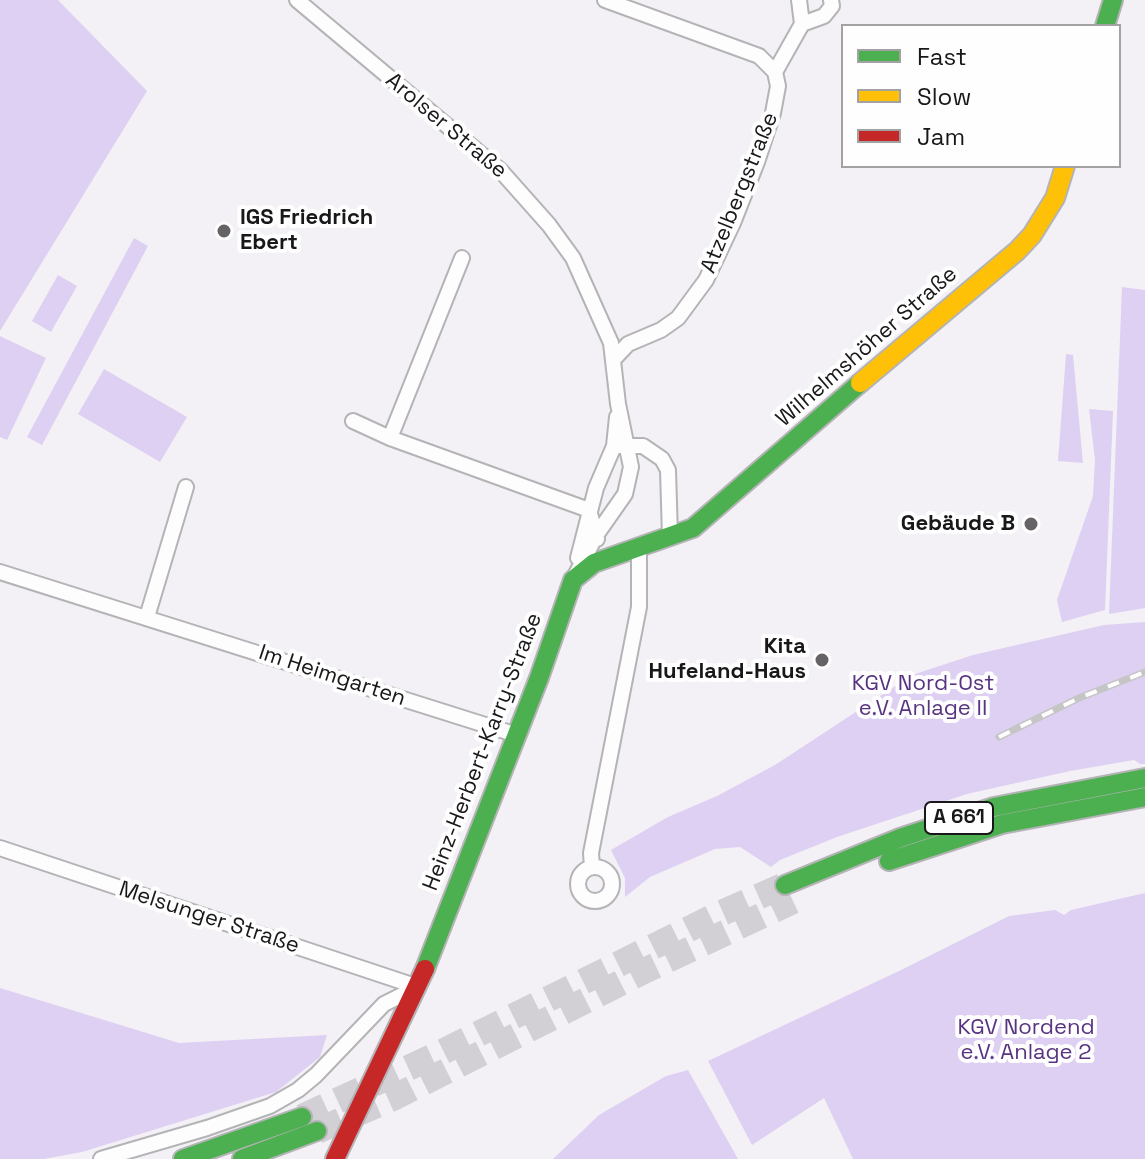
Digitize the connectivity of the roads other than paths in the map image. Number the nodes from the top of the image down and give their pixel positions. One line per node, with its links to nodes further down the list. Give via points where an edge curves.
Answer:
1 (297, 0): 11 (street, Arolser Straße, via 511,181 573,258 611,343)
2 (605, 0): 8 (street, via 759,56)
3 (799, 0): 6 (street)
4 (831, 0): 6 (street, via 824,16)
5 (1113, 0): 7 (main road)
6 (802, 24): 8 (street)
7 (1106, 24)
8 (775, 72): 11 (street, Atzelbergstraße, via 778,96 769,125 706,280 678,318 628,344)
9 (1064, 168): 18 (main road, Wilhelmshöher Straße, via 1055,198 1017,251 709,516)
10 (462, 258): 13 (street)
11 (613, 360): 14 (street, Arolser Straße)
12 (353, 421): 13 (street)
13 (390, 438): 16 (street)
14 (620, 445): 16 (street); 17 (street, Arolser Straße, via 631,467 630,481); 18 (street, via 653,451 668,470)
15 (186, 487): 23 (street)
16 (589, 510): 17 (street); 22 (street)
17 (597, 534): 20 (street, via 604,552); 22 (street, Arolser Straße)
18 (670, 537): 19 (main road)
19 (639, 547): 20 (main road); 27 (street, via 639,607)
20 (617, 555): 22 (main road, via 594,563)
21 (0, 572): 23 (street, Im Heimgarten)
22 (573, 580): 24 (main road, Heinz-Herbert-Karry-Straße)
23 (147, 617): 24 (street, Im Heimgarten)
24 (517, 735): 29 (main road, Heinz-Herbert-Karry-Straße)
25 (1144, 787): 28 (main road, A 661, via 1002,824)
26 (0, 848): 29 (street, Melsunger Straße)
27 (592, 867)
28 (789, 893)
29 (418, 987): 32 (street, via 384,1004 316,1075 270,1106); 35 (main road, Heinz-Herbert-Karry-Straße)
30 (302, 1117): 33 (main road)
31 (317, 1131): 34 (main road)
32 (101, 1159)
33 (183, 1159)
34 (242, 1159)
35 (335, 1159)

